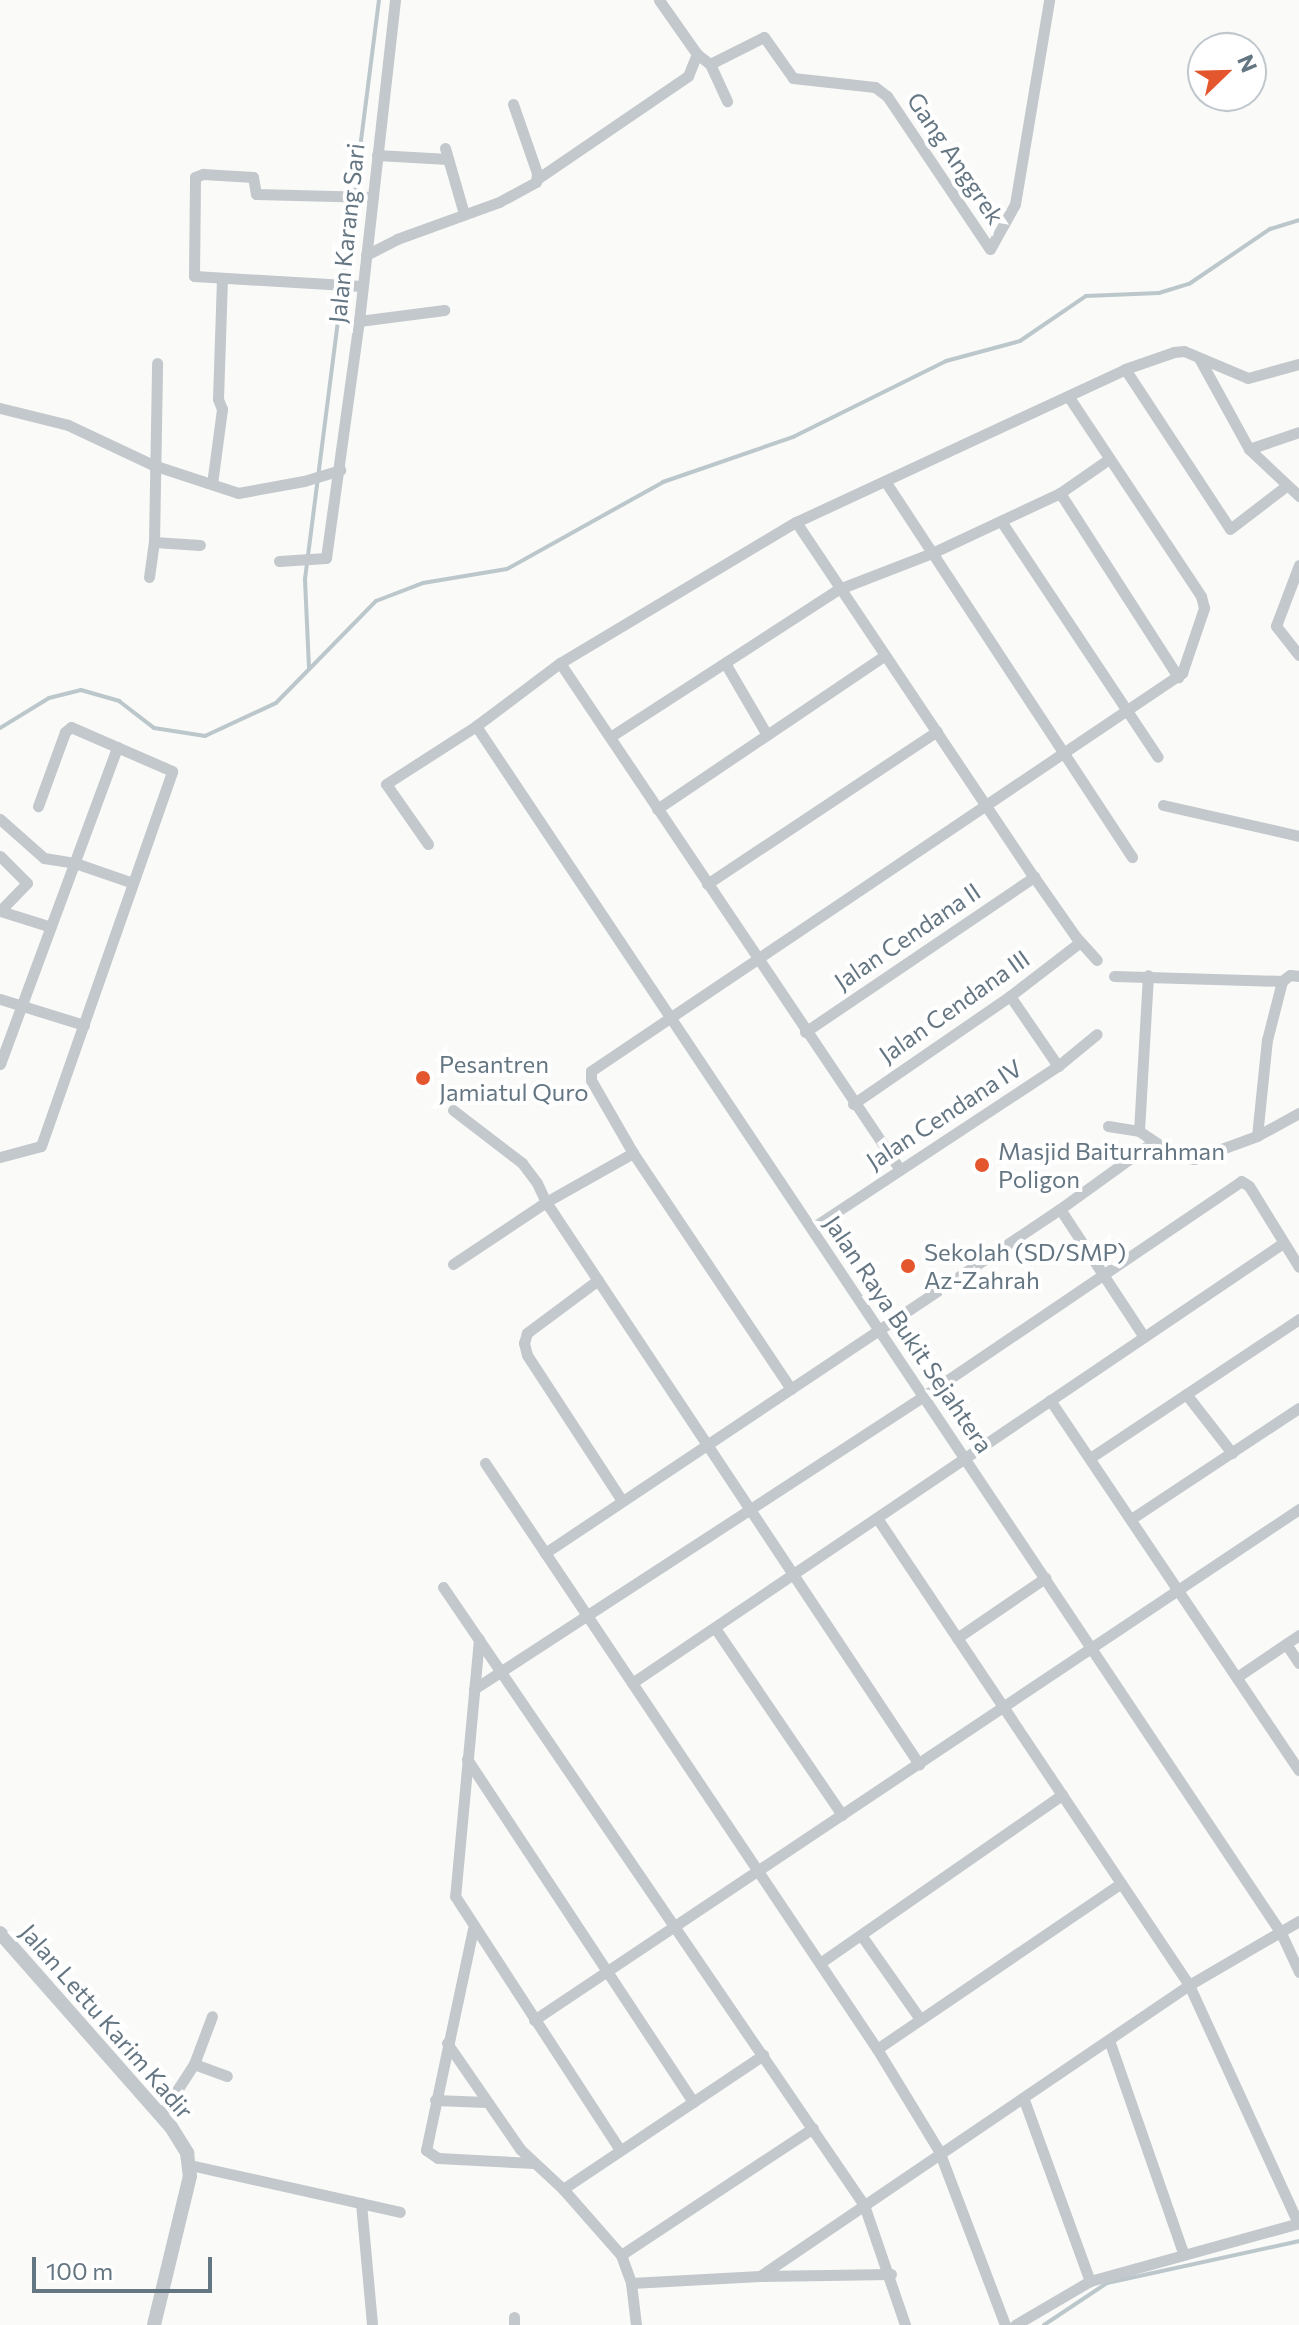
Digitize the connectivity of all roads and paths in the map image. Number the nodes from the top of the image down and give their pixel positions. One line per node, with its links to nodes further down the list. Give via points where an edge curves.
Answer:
1 (395, 0): 8 (street, Jalan Karang Sari)
2 (659, 0): 4 (street)
3 (1049, 0): 5 (street, Gang Anggrek, via 1015,204 990,249 887,96 875,87 791,76 764,37)
4 (697, 54): 5 (street); 9 (street, via 688,76)
5 (710, 64): 6 (street)
6 (727, 101)
7 (513, 104): 9 (street)
8 (377, 155): 10 (street, Jalan Karang Sari); 11 (street, via 446,153)
9 (537, 179): 11 (street, via 499,202)
10 (369, 197): 12 (street, Jalan Karang Sari); 13 (street, via 256,194 253,177 195,177 192,274)
11 (464, 214): 12 (street)
12 (366, 255): 14 (street, Jalan Karang Sari)
13 (222, 278): 14 (street); 29 (street, via 222,409)
14 (358, 285): 16 (street, Jalan Karang Sari)
15 (444, 310): 16 (street)
16 (359, 321): 27 (street, Jalan Karang Sari)
17 (1198, 358): 19 (street, via 1248,378); 20 (street, via 1179,351); 24 (street)
18 (157, 363): 26 (street)
19 (1299, 364)
20 (1125, 369): 21 (street); 30 (street, via 1230,529)
21 (1068, 396): 25 (street); 28 (street)
22 (0, 408): 26 (street, via 68,425)
23 (1299, 432): 24 (street)
24 (1249, 449): 30 (street)
25 (1109, 459): 31 (street); 46 (street, via 1203,603 1185,669)
26 (153, 465): 29 (street); 35 (street)
27 (334, 472): 29 (street, via 243,494); 38 (street, Jalan Karang Sari, via 326,558)
28 (885, 481): 34 (street); 37 (street)
29 (212, 484)
30 (1286, 486): 32 (street)
31 (1060, 493): 33 (street); 46 (street)
32 (1299, 496)
33 (1001, 521): 37 (street); 47 (street)
34 (796, 522): 41 (street); 44 (street)
35 (154, 542): 36 (street); 40 (street)
36 (200, 545)
37 (932, 553): 41 (street); 53 (street)
38 (279, 561)
39 (1299, 565): 43 (street, via 1276,626)
40 (149, 577)
41 (839, 589): 42 (street); 45 (street)
42 (885, 655): 49 (street); 50 (street)
43 (1299, 655)
44 (560, 663): 48 (street); 51 (street)
45 (725, 663): 50 (street); 51 (street)
46 (1178, 677): 47 (street)
47 (1127, 712): 53 (street); 54 (street)
48 (476, 726): 61 (street, via 386,784); 80 (street, Jalan Raya Bukit Sejahtera)
49 (937, 731): 55 (street); 67 (street)
50 (767, 735): 58 (street)
51 (610, 737): 58 (street)
52 (117, 747): 57 (street, via 68,728); 64 (street); 66 (street, via 172,771)
53 (1063, 754): 55 (street); 63 (street)
54 (1158, 757)
55 (986, 805): 65 (street); 71 (street)
56 (1163, 805): 60 (street)
57 (38, 806)
58 (657, 809): 67 (street)
59 (0, 819): 64 (street, via 42,857)
60 (1299, 836)
61 (428, 844)
62 (0, 856): 68 (street, via 27,883)
63 (1132, 857)
64 (75, 863): 66 (street); 69 (street)
65 (1034, 877): 70 (street); 82 (street, Jalan Cendana II)
66 (133, 883): 81 (street)
67 (707, 884): 71 (street)
68 (0, 911): 69 (street)
69 (51, 927): 79 (street)
70 (1080, 942): 72 (street); 77 (street, Jalan Cendana III)
71 (757, 959): 80 (street); 82 (street)
72 (1097, 960)
73 (1148, 975): 74 (street); 76 (street); 90 (street)
74 (1114, 976)
75 (1299, 976): 76 (street)
76 (1282, 981): 91 (street, via 1267,1040)
77 (1010, 996): 85 (street); 86 (street, Jalan Cendana III)
78 (0, 999): 79 (street)
79 (23, 1004): 81 (street); 84 (street)
80 (671, 1017): 93 (street, via 591,1071 591,1080); 98 (street, Jalan Raya Bukit Sejahtera)
81 (84, 1025): 94 (street, via 41,1146)
82 (805, 1032): 86 (street)
83 (1097, 1034): 85 (street, Jalan Cendana IV)
84 (0, 1064)
85 (1058, 1066): 95 (street, Jalan Cendana IV)
86 (853, 1104): 95 (street)
87 (453, 1110): 96 (street, via 522,1163)
88 (1299, 1113): 91 (street)
89 (1108, 1126): 90 (street)
90 (1139, 1131): 92 (street)
91 (1257, 1136): 92 (street, via 1194,1159 1176,1156)
92 (1153, 1142): 97 (street)
93 (633, 1153): 96 (street); 107 (street)
94 (0, 1157)
95 (899, 1168): 98 (street, Jalan Cendana IV)
96 (546, 1202): 100 (street); 103 (street)
97 (1060, 1209): 102 (street); 105 (street)
98 (812, 1228): 105 (street, Jalan Raya Bukit Sejahtera)
99 (1283, 1243): 101 (street); 102 (street, via 1241,1181); 106 (street)
100 (453, 1264)
101 (1299, 1267)
102 (1102, 1275): 106 (street); 109 (street)
103 (598, 1280): 112 (street); 117 (street, via 527,1333 524,1343)
104 (1299, 1319): 108 (street)
105 (880, 1330): 107 (street); 109 (street, Jalan Raya Bukit Sejahtera)
106 (1144, 1337): 110 (street)
107 (791, 1389): 112 (street)
108 (1186, 1394): 113 (street); 115 (street)
109 (924, 1396): 114 (street, Jalan Raya Bukit Sejahtera); 118 (street)
110 (1050, 1400): 114 (street); 115 (street)
111 (1299, 1408): 113 (street)
112 (708, 1445): 117 (street); 118 (street)
113 (1232, 1453): 121 (street)
114 (965, 1458): 120 (street); 124 (street, Jalan Raya Bukit Sejahtera)
115 (1090, 1458): 121 (street)
116 (485, 1463): 122 (street)
117 (622, 1501): 122 (street)
118 (750, 1509): 123 (street); 127 (street)
119 (1299, 1509): 126 (street)
120 (877, 1518): 123 (street); 130 (street)
121 (1131, 1519): 126 (street)
122 (545, 1553): 127 (street)
123 (793, 1574): 128 (street); 141 (street)
124 (1045, 1578): 130 (street); 133 (street, Jalan Raya Bukit Sejahtera)
125 (443, 1587): 131 (street)
126 (1179, 1590): 133 (street); 136 (street)
127 (586, 1614): 135 (street); 137 (street)
128 (715, 1628): 137 (street); 144 (street)
129 (1299, 1635): 132 (street)
130 (957, 1638): 139 (street)
131 (479, 1639): 135 (street); 138 (street)
132 (1286, 1644): 134 (street); 136 (street)
133 (1092, 1649): 139 (street); 151 (street, Jalan Raya Bukit Sejahtera)
134 (1299, 1663)
135 (500, 1670): 138 (street); 148 (street)
136 (1237, 1677): 142 (street)
137 (632, 1683): 145 (street)
138 (474, 1689): 140 (street)
139 (1004, 1707): 141 (street); 143 (street)
140 (467, 1758): 149 (street, via 454,1891); 154 (street)
141 (919, 1764): 144 (street)
142 (1298, 1765)
143 (1062, 1795): 146 (street); 152 (street)
144 (842, 1815): 145 (street)
145 (758, 1871): 148 (street); 153 (street)
146 (1121, 1883): 156 (street); 158 (street)
147 (1299, 1921): 151 (street)
148 (675, 1926): 154 (street); 163 (street)
149 (473, 1929): 159 (street); 161 (street)
150 (0, 1933): 170 (street, Jalan Lettu Karim Kadir)
151 (1281, 1933): 155 (street, Jalan Raya Bukit Sejahtera); 156 (street)
152 (861, 1935): 153 (street); 158 (street)
153 (820, 1963): 162 (street)
154 (607, 1971): 159 (street); 169 (street)
155 (1299, 1972)
156 (1189, 1985): 160 (street); 180 (street)
157 (212, 2016): 164 (street)
158 (920, 2019): 162 (street)
159 (534, 2020): 172 (street)
160 (1109, 2040): 167 (street); 181 (street)
161 (447, 2043): 166 (street); 168 (street)
162 (877, 2049): 173 (street)
163 (763, 2055): 169 (street); 171 (street)
164 (194, 2064): 165 (street); 170 (street)
165 (227, 2076)
166 (435, 2100): 168 (street); 174 (street, via 425,2145 433,2157)
167 (1024, 2100): 173 (street); 185 (street)
168 (486, 2102): 174 (street)
169 (693, 2102): 172 (street)
170 (161, 2115): 175 (street, Jalan Lettu Karim Kadir, via 183,2144)
171 (813, 2128): 178 (street); 182 (street)
172 (620, 2150): 176 (street)
173 (939, 2151): 178 (street); 191 (street)
174 (534, 2163): 176 (street)
175 (190, 2165): 177 (street); 187 (street)
176 (563, 2189): 182 (street)
177 (361, 2203): 179 (street); 188 (street)
178 (864, 2205): 183 (street); 184 (street)
179 (400, 2212)
180 (1299, 2223): 181 (street)
181 (1183, 2252): 185 (street)
182 (621, 2255): 186 (street)
183 (891, 2274): 184 (street); 190 (street)
184 (760, 2276): 186 (street)
185 (1090, 2281): 192 (street)
186 (631, 2283): 189 (street)
187 (154, 2325)
188 (372, 2325)
189 (636, 2325)
190 (905, 2325)
191 (1005, 2325)
192 (1015, 2325)

